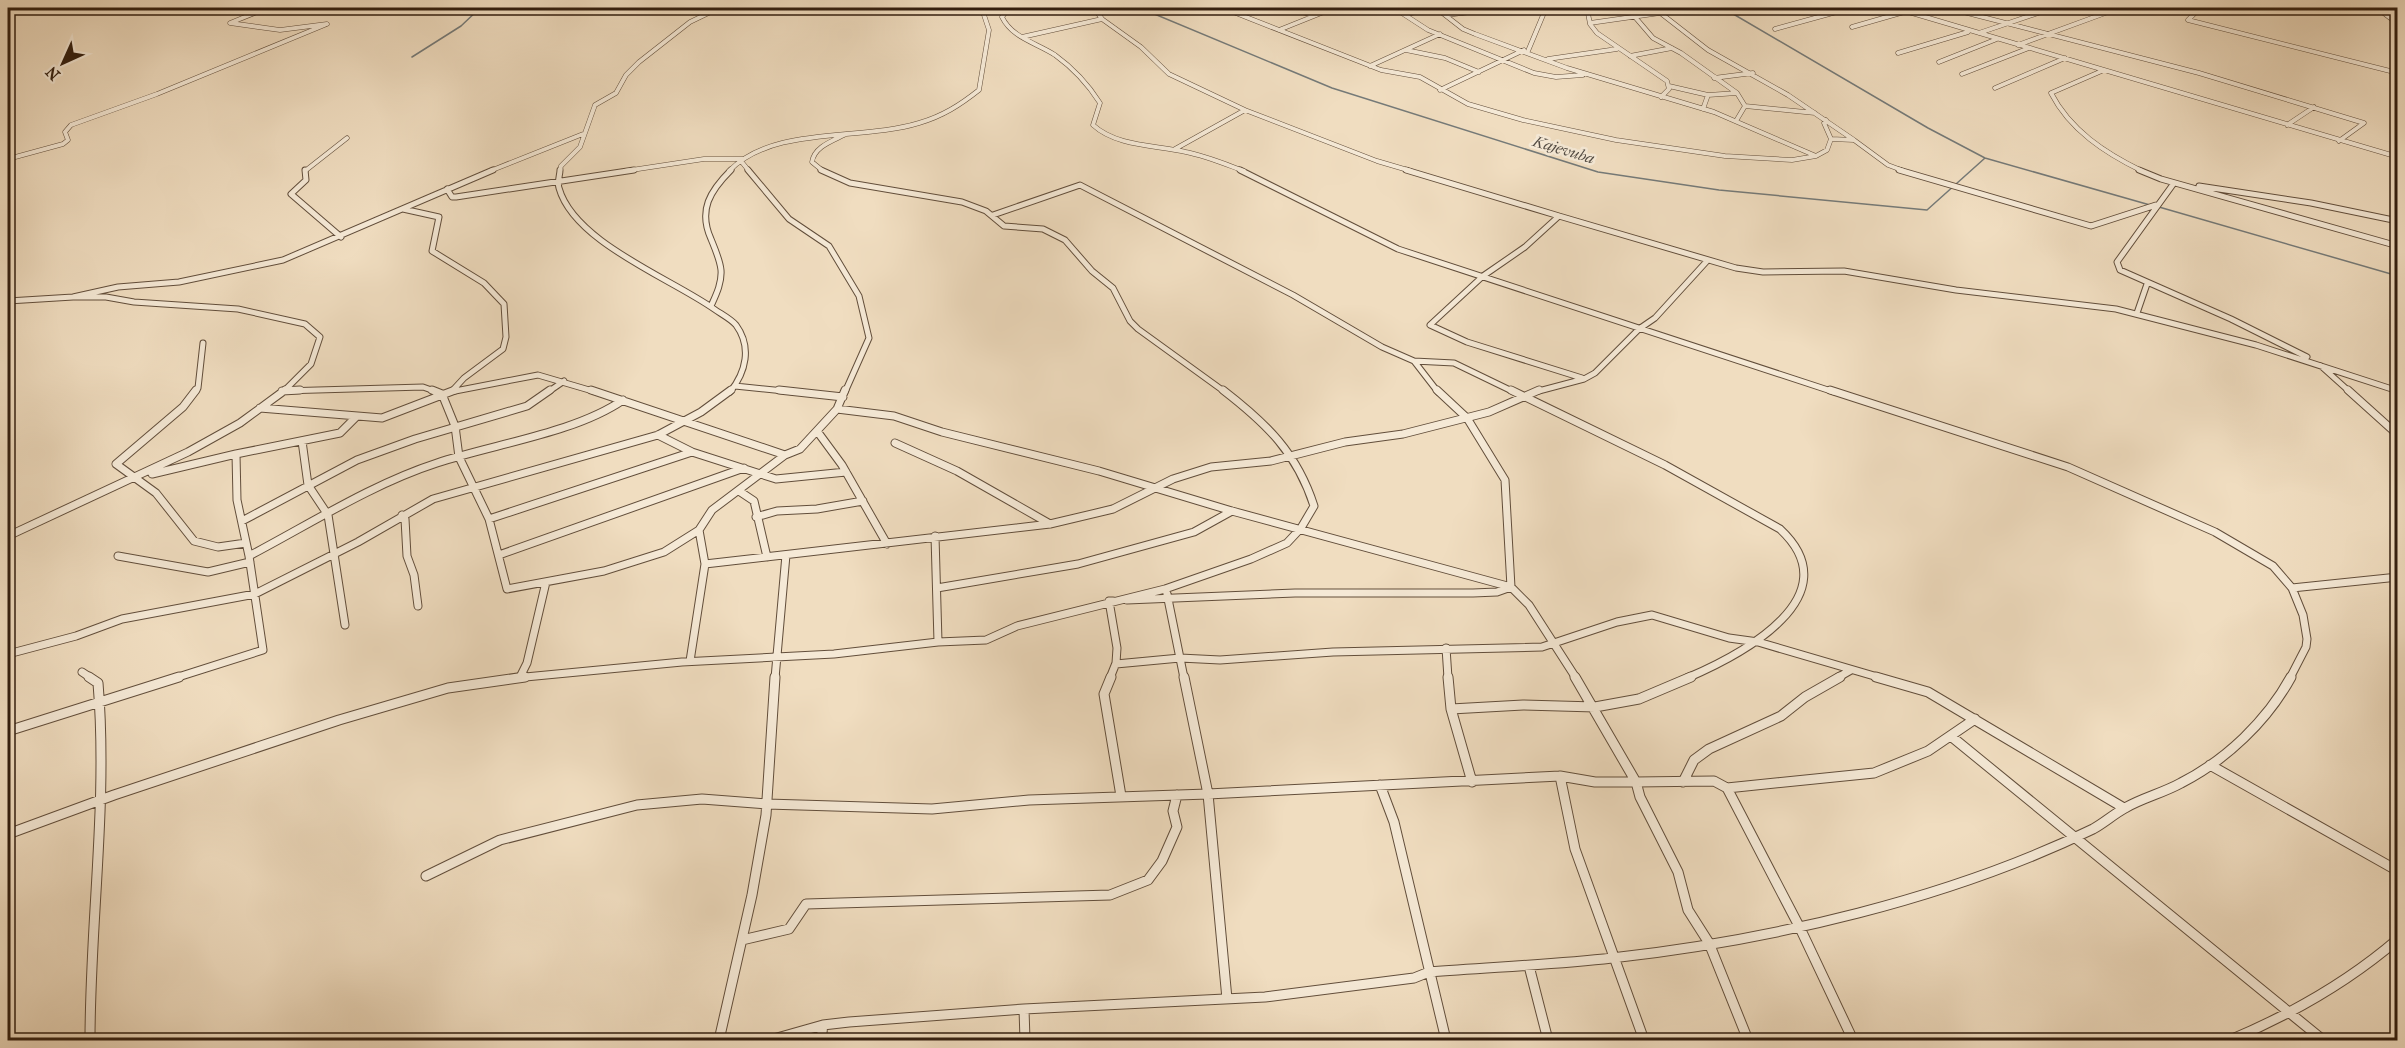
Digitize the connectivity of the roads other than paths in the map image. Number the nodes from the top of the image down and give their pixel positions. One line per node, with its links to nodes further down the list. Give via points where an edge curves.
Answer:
1 (267, 8): 87 (street, via 230,23 280,30 327,24 71,125 65,132 68,140 63,144)
2 (719, 8): 78 (street, via 698,16 639,62 616,93 595,105)
3 (979, 8): 42 (street, via 1005,13 1002,16 1006,26); 79 (street, via 989,30 976,94 935,120)
4 (1116, 8): 31 (street, via 1097,12)
5 (1223, 8): 37 (street)
6 (1288, 8): 28 (street)
7 (1334, 8): 28 (street)
8 (1394, 8): 27 (street)
9 (1436, 8): 10 (street); 27 (street); 29 (street)
10 (1451, 8)
11 (1504, 8): 29 (street)
12 (1546, 8): 49 (street)
13 (1587, 8): 32 (street)
14 (1654, 8): 26 (street)
15 (1851, 8): 36 (street)
16 (1895, 8): 25 (street)
17 (1918, 8): 25 (street)
18 (1948, 8): 33 (street)
19 (2053, 8): 33 (street)
20 (2119, 8): 41 (street)
21 (2200, 8): 60 (street, via 2188,20)
22 (2377, 8): 34 (street)
23 (2390, 8): 24 (street)
24 (2397, 10)
25 (1906, 11): 35 (street); 38 (street)
26 (1660, 13): 30 (street); 59 (street, via 1708,50)
27 (1407, 14): 40 (street)
28 (1312, 15): 37 (street)
29 (1446, 15): 49 (street, via 1468,31)
30 (1635, 17): 32 (street); 45 (street, via 1653,38)
31 (1102, 19): 42 (street); 73 (street, via 1142,47 1169,74)
32 (1590, 23): 47 (street)
33 (2006, 23): 39 (street); 41 (street)
34 (2397, 24)
35 (1852, 27)
36 (1774, 29)
37 (1279, 30): 56 (street)
38 (1970, 31): 39 (street); 50 (street)
39 (1978, 33): 43 (street)
40 (1440, 34): 48 (street); 54 (street)
41 (2046, 34): 44 (street); 71 (street)
42 (1022, 37): 84 (street, via 1058,57 1097,98 1101,108 1095,128 1120,138)
43 (1997, 39): 44 (street); 55 (street)
44 (2018, 45): 46 (street)
45 (1672, 48): 51 (street); 63 (street)
46 (2029, 48): 52 (street); 61 (street)
47 (1617, 49): 51 (street); 53 (street)
48 (1406, 50): 56 (street); 58 (street, via 1445,58)
49 (1526, 51): 53 (street); 54 (street)
50 (1898, 52)
51 (1629, 56): 64 (street, via 1664,78)
52 (2065, 58): 57 (street); 65 (street)
53 (1548, 59): 62 (street)
54 (1501, 60): 58 (street); 62 (street, via 1545,76)
55 (1939, 62)
56 (1370, 66): 66 (street, via 1420,77)
57 (2104, 70): 77 (street); 90 (street, via 2066,85 2051,93 2052,97 2075,126 2112,156 2140,172)
58 (1479, 72): 66 (street)
59 (1753, 73): 63 (street); 74 (street)
60 (2397, 73)
61 (1962, 74)
62 (1588, 75): 69 (street)
63 (1714, 78): 67 (street)
64 (1669, 86): 68 (street); 69 (street)
65 (1995, 88)
66 (1440, 90): 85 (street, via 1484,110 1616,140 1725,156 1778,160)
67 (1737, 93): 68 (street); 70 (street)
68 (1708, 94): 72 (street)
69 (1661, 97): 72 (street)
70 (1745, 106): 74 (street); 76 (street)
71 (2314, 107): 77 (street); 83 (street, via 2364,123)
72 (1703, 109): 76 (street)
73 (1245, 110): 84 (street); 95 (street, via 1377,161)
74 (1815, 113): 75 (street)
75 (1826, 120): 81 (street); 82 (street)
76 (1736, 121): 85 (street)
77 (2288, 125): 83 (street)
78 (583, 134): 89 (street, via 580,147 561,166); 91 (street)
79 (844, 135): 88 (street, via 782,143); 94 (street, via 813,155 812,162 823,173 864,185 952,200)
80 (347, 138): 97 (street, via 305,170 306,180 291,194)
81 (1831, 139): 82 (street); 85 (street, via 1827,150)
82 (1854, 140): 92 (street, via 1900,170 2091,225)
83 (2339, 141): 86 (street)
84 (1175, 148): 100 (street, via 1254,174 1383,243)
85 (1816, 156)
86 (2397, 157)
87 (8, 159)
88 (744, 160): 89 (street, via 704,159); 104 (street, via 723,175 703,207 702,217 723,269); 117 (street, via 789,219 829,246 859,296 869,338)
89 (558, 180): 91 (street, via 452,197); 104 (street, via 568,207 603,244)
90 (2174, 183): 92 (street); 96 (street); 98 (street)
91 (447, 189): 93 (street)
92 (2156, 206): 101 (street, via 2117,262 2123,272)
93 (404, 209): 97 (street); 114 (street, via 439,217 432,251 484,283 504,304 506,343 502,352)
94 (993, 215): 108 (street, via 1080,185); 134 (street, via 1004,226 1043,230 1065,240 1113,288 1138,329 1245,408)
95 (1559, 216): 99 (street); 100 (street, via 1525,248)
96 (2397, 220)
97 (341, 237): 102 (street, via 283,260 179,282 118,287)
98 (2397, 246)
99 (1707, 261): 105 (street, via 1763,272 1844,272); 106 (street)
100 (1483, 276): 106 (street); 110 (street, via 1430,325)
101 (2147, 284): 105 (street); 109 (street, via 2231,319)
102 (73, 297): 103 (street); 113 (street, via 238,309 305,324 320,337 322,347 300,378)
103 (8, 301)
104 (711, 306): 112 (street, via 735,324 744,342 746,361)
105 (2137, 313): 109 (street)
106 (1639, 329): 110 (street); 169 (street, via 2068,467 2244,547 2273,566)
107 (203, 343): 139 (street, via 198,388 183,407 116,464)
108 (1414, 361): 118 (street, via 1454,363); 123 (street, via 1437,391)
109 (2318, 363): 115 (street); 128 (street)
110 (1584, 379): 118 (street, via 1565,381)
111 (564, 381): 114 (street, via 532,375); 119 (street); 125 (street, via 527,406)
112 (735, 386): 117 (street); 124 (street)
113 (282, 391): 116 (street, via 423,387); 120 (street)
114 (452, 391): 116 (street)
115 (2397, 391)
116 (442, 394): 122 (street, via 391,417); 125 (street)
117 (843, 397): 121 (street)
118 (1526, 398): 123 (street); 177 (street, via 1720,494 1789,535 1806,570 1798,600)
119 (623, 400): 124 (street); 135 (street, via 584,420)
120 (260, 408): 122 (street); 139 (street, via 197,448)
121 (837, 409): 126 (street); 142 (street, via 894,416)
122 (356, 417): 129 (street, via 340,433)
123 (1467, 418): 134 (street); 167 (street, via 1505,480)
124 (686, 420): 127 (street); 133 (street)
125 (455, 426): 135 (street); 140 (street, via 357,460)
126 (817, 431): 133 (street, via 800,449); 137 (street)
127 (658, 435): 131 (street); 141 (street)
128 (2397, 435)
129 (302, 441): 132 (street); 140 (street)
130 (895, 443): 151 (street, via 957,471)
131 (692, 452): 136 (street); 149 (street)
132 (236, 454): 139 (street); 150 (street, via 237,500)
133 (785, 455): 138 (street)
134 (1294, 456): 142 (street, via 1211,467); 152 (street, via 1305,475 1314,506)
135 (459, 457): 141 (street); 146 (street, via 388,483)
136 (744, 468): 138 (street); 159 (street)
137 (846, 472): 138 (street, via 776,479); 144 (street)
138 (760, 474): 143 (street)
139 (138, 478): 154 (street); 156 (street, via 169,505 194,541 218,547)
140 (308, 485): 146 (street); 150 (street)
141 (476, 488): 147 (street, via 434,499); 149 (street)
142 (1157, 488): 145 (street); 151 (street, via 1113,509)
143 (739, 491): 148 (street, via 754,501); 153 (street, via 712,510)
144 (862, 501): 148 (street); 157 (street)
145 (1232, 511): 152 (street); 168 (street, via 1194,532 1078,564)
146 (328, 515): 158 (street); 163 (street)
147 (402, 515): 158 (street); 174 (street)
148 (756, 517): 162 (street)
149 (489, 519): 159 (street)
150 (242, 521): 156 (street)
151 (1050, 524): 155 (street, via 985,534)
152 (1301, 528): 167 (street); 170 (street, via 1287,543 1222,571)
153 (699, 530): 164 (street); 166 (street, via 664,552 604,571)
154 (8, 536)
155 (934, 536): 157 (street); 168 (street)
156 (246, 543): 163 (street)
157 (887, 544): 160 (street)
158 (333, 555): 171 (street); 175 (street)
159 (499, 555): 166 (street, via 507,589)
160 (786, 555): 162 (street); 181 (street)
161 (118, 556): 163 (street, via 208,572)
162 (767, 557): 164 (street)
163 (249, 559): 171 (street)
164 (705, 564): 183 (street)
165 (2397, 577): 169 (street)
166 (546, 582): 187 (street, via 527,663)
167 (1511, 587): 172 (street, via 1473,593); 178 (street, via 1529,605)
168 (937, 588): 176 (street)
169 (2292, 588): 194 (street, via 2307,639 2302,656 2277,703)
170 (1166, 589): 172 (street); 173 (street)
171 (255, 594): 180 (street, via 122,619); 188 (street, via 263,650)
172 (1167, 598): 173 (street); 182 (street)
173 (1109, 601): 176 (street, via 1017,626 986,640); 184 (street)
174 (418, 606)
175 (345, 625)
176 (938, 642): 181 (street)
177 (1758, 642): 178 (street, via 1729,638 1652,615); 185 (street); 189 (street, via 1639,699)
178 (1552, 643): 179 (street, via 1542,647); 189 (street)
179 (1446, 648): 182 (street, via 1220,660); 190 (street)
180 (8, 654)
181 (777, 658): 183 (street); 205 (street)
182 (1180, 658): 184 (street); 201 (street)
183 (690, 662): 187 (street)
184 (1116, 664): 203 (street, via 1104,694)
185 (1851, 670): 191 (street, via 1928,692); 198 (street, via 1781,716 1694,759)
186 (82, 672): 188 (street, via 98,683)
187 (520, 677): 204 (street, via 448,688)
188 (100, 702): 192 (street); 204 (street)
189 (1595, 707): 190 (street, via 1523,705); 197 (street)
190 (1451, 710): 196 (street)
191 (1975, 719): 193 (street); 206 (street)
192 (8, 731)
193 (1952, 737): 200 (street, via 1874,774); 208 (street)
194 (2210, 765): 206 (street, via 2181,783); 209 (street)
195 (1560, 776): 196 (street); 197 (street, via 1595,782); 215 (street, via 1575,849)
196 (1472, 782): 199 (street)
197 (1636, 782): 198 (street); 214 (street, via 1678,872 1688,910)
198 (1683, 782): 200 (street, via 1714,781)
199 (1380, 785): 201 (street); 217 (street, via 1394,822)
200 (1727, 788): 211 (street)
201 (1208, 794): 202 (street); 218 (street)
202 (1178, 795): 203 (street); 213 (street, via 1173,811 1177,827 1162,861 1148,880 1110,895 806,904 789,929)
203 (1121, 796): 205 (street, via 932,808)
204 (103, 799): 207 (street); 222 (street, via 89,991)
205 (767, 804): 210 (street, via 702,799 637,806 500,840); 213 (street)
206 (2124, 808): 208 (street)
207 (8, 834)
208 (2076, 837): 211 (street, via 1954,886); 220 (street)
209 (2397, 871)
210 (426, 876)
211 (1800, 928): 214 (street); 231 (street)
212 (2397, 939): 220 (street, via 2354,977)
213 (742, 940): 223 (street)
214 (1709, 943): 215 (street); 230 (street)
215 (1613, 958): 216 (street); 229 (street)
216 (1529, 966): 217 (street); 228 (street)
217 (1429, 972): 218 (street, via 1414,978 1362,985); 227 (street)
218 (1227, 999): 219 (street)
219 (1024, 1010): 221 (street); 226 (street)
220 (2292, 1015): 232 (street); 233 (street)
221 (823, 1024): 224 (street); 225 (street)
222 (90, 1041)
223 (719, 1041)
224 (770, 1041)
225 (821, 1041)
226 (1025, 1041)
227 (1446, 1041)
228 (1548, 1041)
229 (1644, 1041)
230 (1748, 1041)
231 (1853, 1041)
232 (2230, 1041)
233 (2323, 1041)

